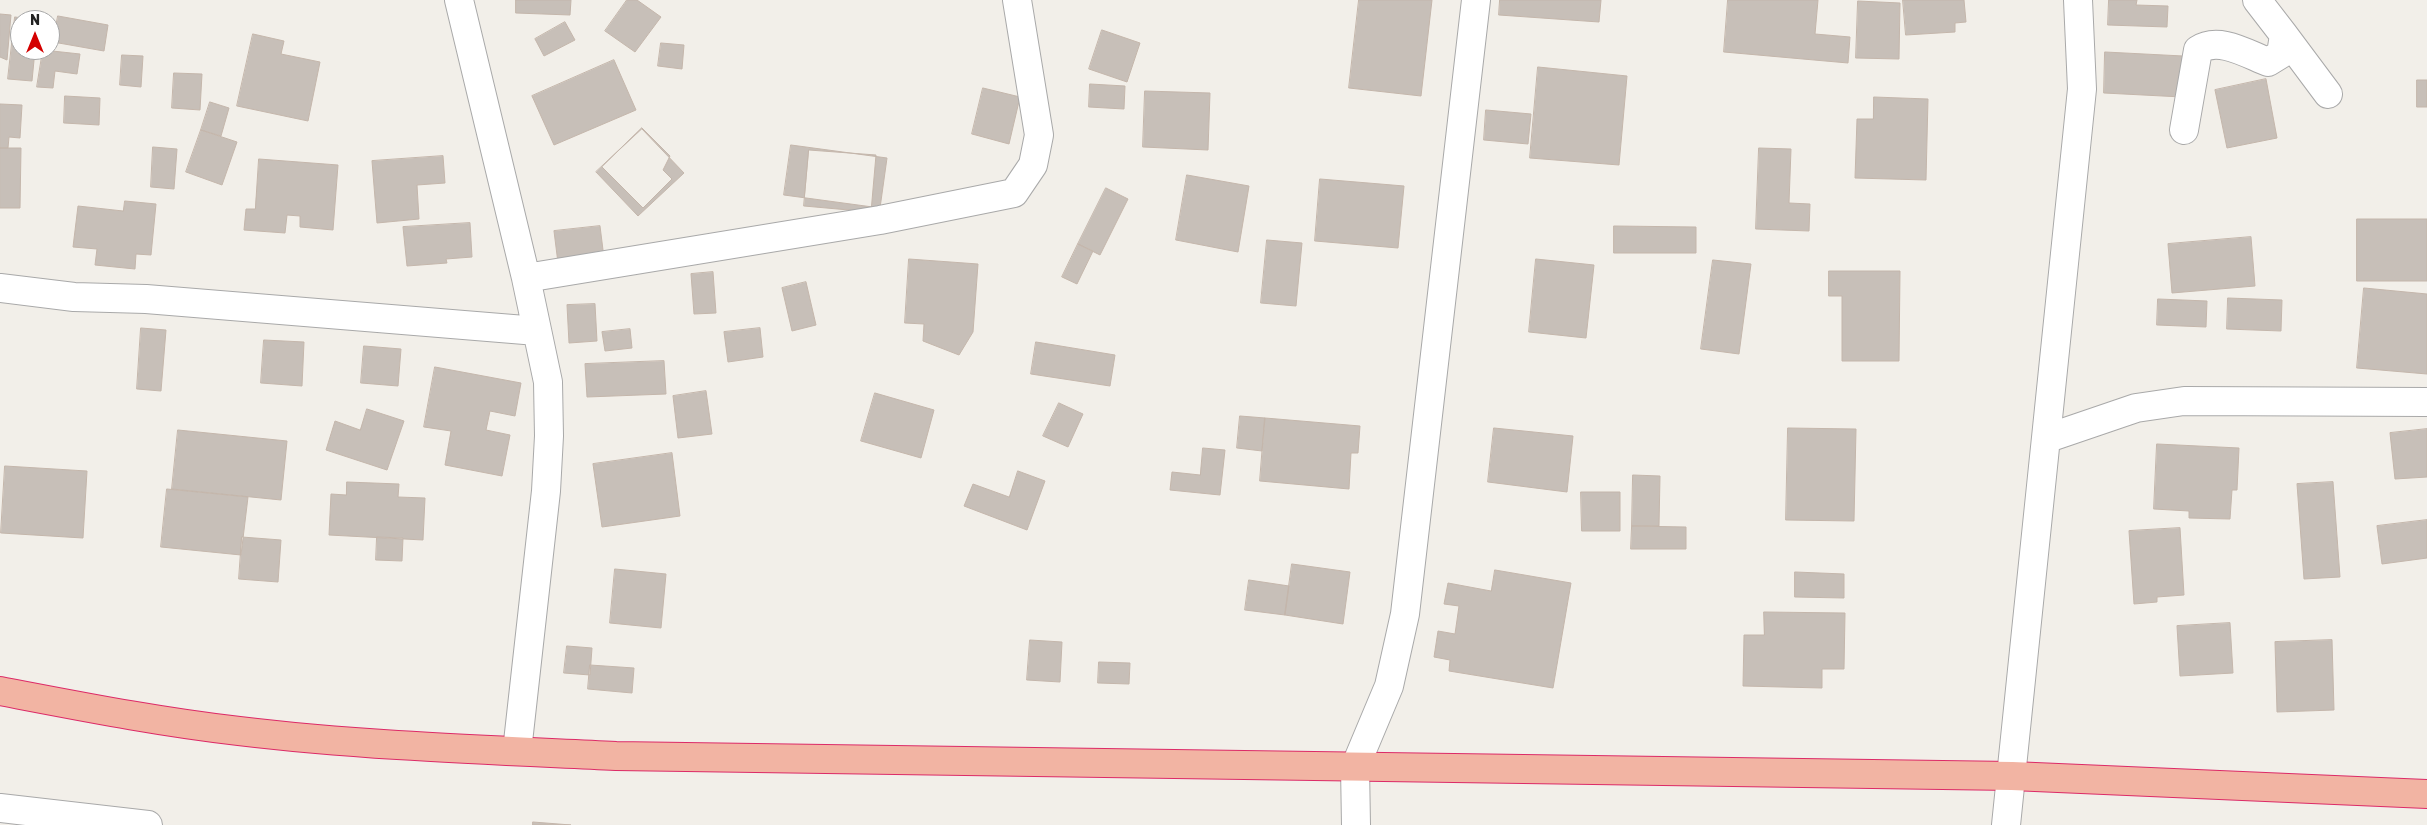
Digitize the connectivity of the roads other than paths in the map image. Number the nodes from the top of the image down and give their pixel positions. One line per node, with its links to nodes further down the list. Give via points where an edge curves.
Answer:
1 (459, 0): 9 (street)
2 (1017, 0): 9 (street, via 1040,135 1033,166 1014,193 880,220)
3 (1476, 0): 16 (street, via 1404,614 1388,686)
4 (2078, 0): 13 (street, via 2082,89)
5 (2257, 0): 6 (street)
6 (2284, 35): 7 (street); 8 (street, via 2281,54 2268,62 2222,44 2207,44 2198,50)
7 (2328, 94)
8 (2184, 130)
9 (526, 278): 11 (street)
10 (0, 288): 11 (street, via 74,297 146,299)
11 (537, 331): 15 (street, via 548,382 549,436 546,491)
12 (2427, 402): 13 (street, via 2184,401 2136,408)
13 (2048, 438): 17 (street)
14 (0, 691): 15 (highway, via 121,714 239,731)
15 (517, 751): 16 (highway, via 616,756)
16 (1355, 767): 17 (highway); 21 (street)
17 (2012, 776): 18 (highway); 22 (street)
18 (2427, 794)
19 (0, 808): 20 (street)
20 (148, 825)
21 (1356, 825)
22 (2006, 825)

